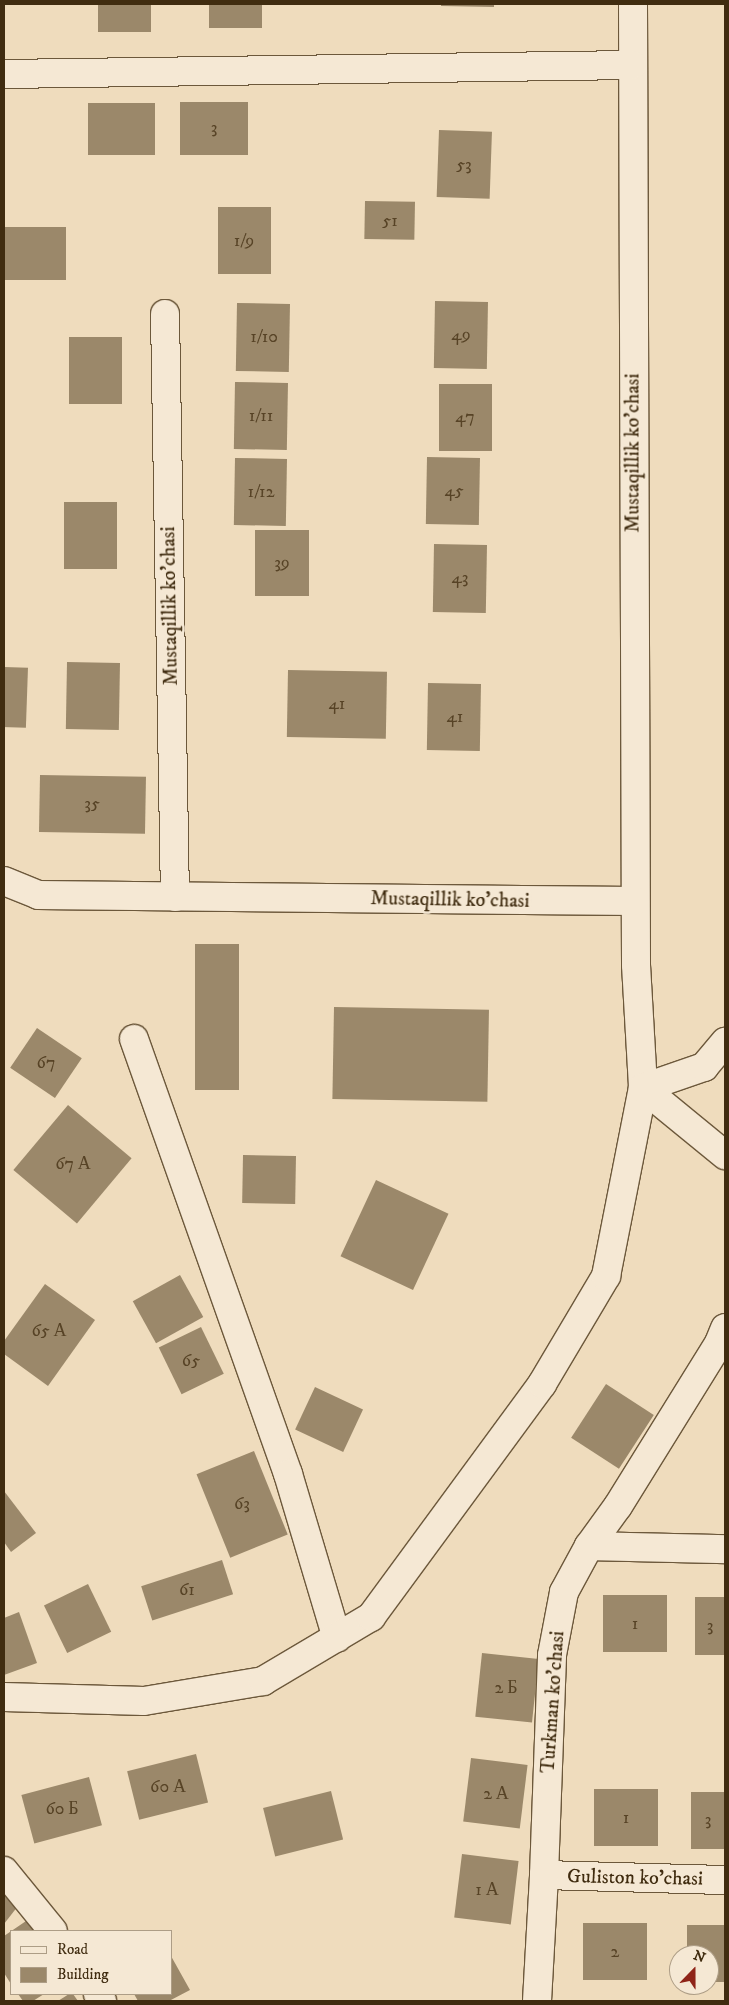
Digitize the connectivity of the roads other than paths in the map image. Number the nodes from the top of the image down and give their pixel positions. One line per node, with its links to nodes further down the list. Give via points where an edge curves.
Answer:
1 (633, 4): 2 (street, Mustaqillik ko'chasi)
2 (632, 65): 3 (street); 7 (street, Mustaqillik ko'chasi)
3 (4, 74)
4 (165, 314): 6 (street, Mustaqillik ko'chasi)
5 (4, 882): 6 (street, Mustaqillik ko'chasi, via 38,895)
6 (175, 897): 7 (street, Mustaqillik ko'chasi)
7 (636, 902): 10 (street, Mustaqillik ko'chasi)
8 (134, 1039): 15 (street, via 288,1474)
9 (725, 1042): 10 (street, via 704,1067)
10 (643, 1088): 11 (street); 15 (street, Mustaqillik ko'chasi, via 606,1276 542,1384 371,1617)
11 (725, 1155)
12 (725, 1328): 13 (street, Turkman ko'chasi, via 720,1344 618,1506)
13 (589, 1546): 14 (street); 18 (street, Turkman ko'chasi, via 564,1592 552,1655)
14 (725, 1549)
15 (337, 1638): 16 (street, Mustaqillik ko'chasi, via 263,1681 144,1700)
16 (4, 1697)
17 (4, 1871): 20 (street)
18 (544, 1875): 19 (street, Guliston ko'chasi); 21 (street, Turkman ko'chasi)
19 (725, 1880)
20 (52, 1930)
21 (537, 2001)

